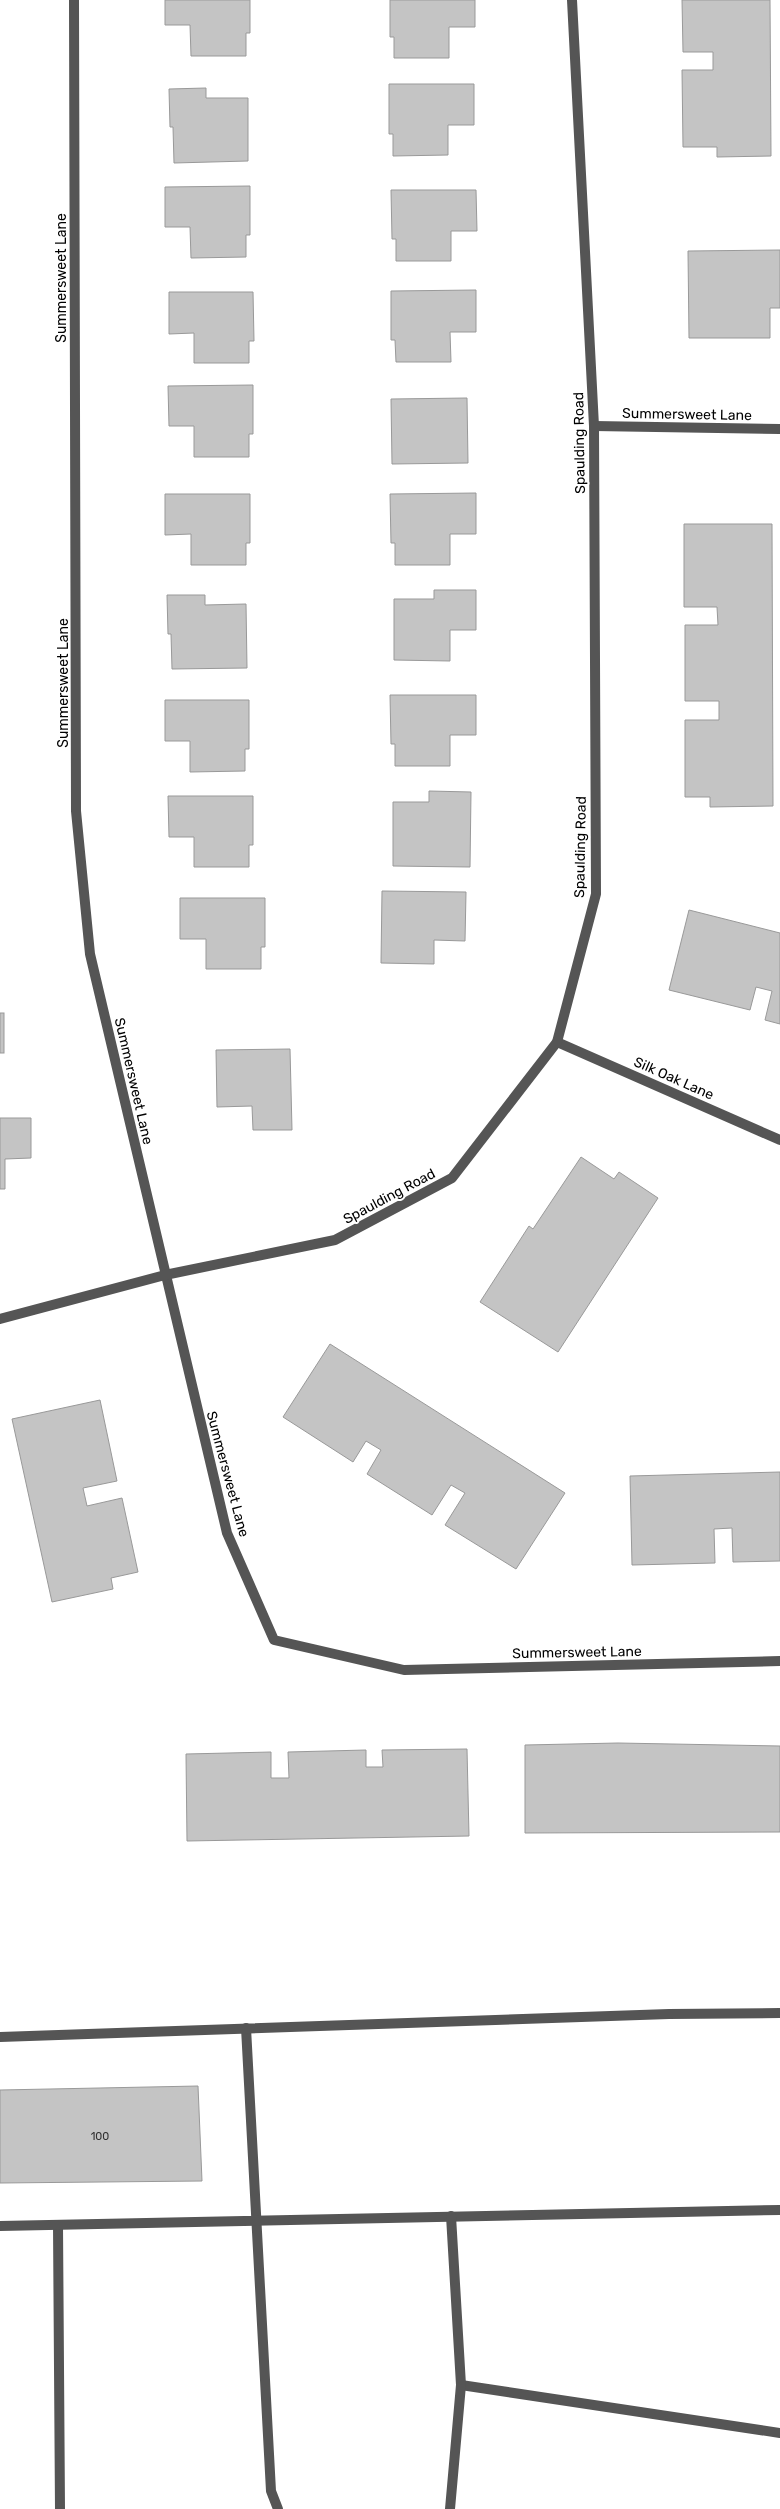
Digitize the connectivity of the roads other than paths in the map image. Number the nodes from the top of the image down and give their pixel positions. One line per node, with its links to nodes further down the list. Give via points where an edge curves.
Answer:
1 (74, 0): 7 (street, Summersweet Lane, via 76,811 90,954)
2 (572, 0): 3 (street, Spaulding Road)
3 (594, 426): 4 (street, Summersweet Lane); 5 (street, Spaulding Road, via 596,894)
4 (780, 429)
5 (557, 1042): 6 (street, Silk Oak Lane); 7 (street, Spaulding Road, via 452,1178 335,1240)
6 (780, 1140)
7 (165, 1275): 8 (street, Spaulding Road); 9 (street, Summersweet Lane, via 227,1532 274,1640 404,1670)
8 (0, 1320)
9 (780, 1661)
10 (780, 2013): 11 (street)
11 (246, 2028): 12 (street); 15 (street)
12 (0, 2036)
13 (780, 2210): 14 (street)
14 (451, 2216): 15 (street); 18 (street)
15 (256, 2222): 16 (street); 21 (street, via 271,2491)
16 (58, 2225): 17 (street); 20 (street)
17 (0, 2226)
18 (461, 2385): 19 (street); 22 (street)
19 (780, 2433)
20 (60, 2509)
21 (278, 2509)
22 (450, 2509)

